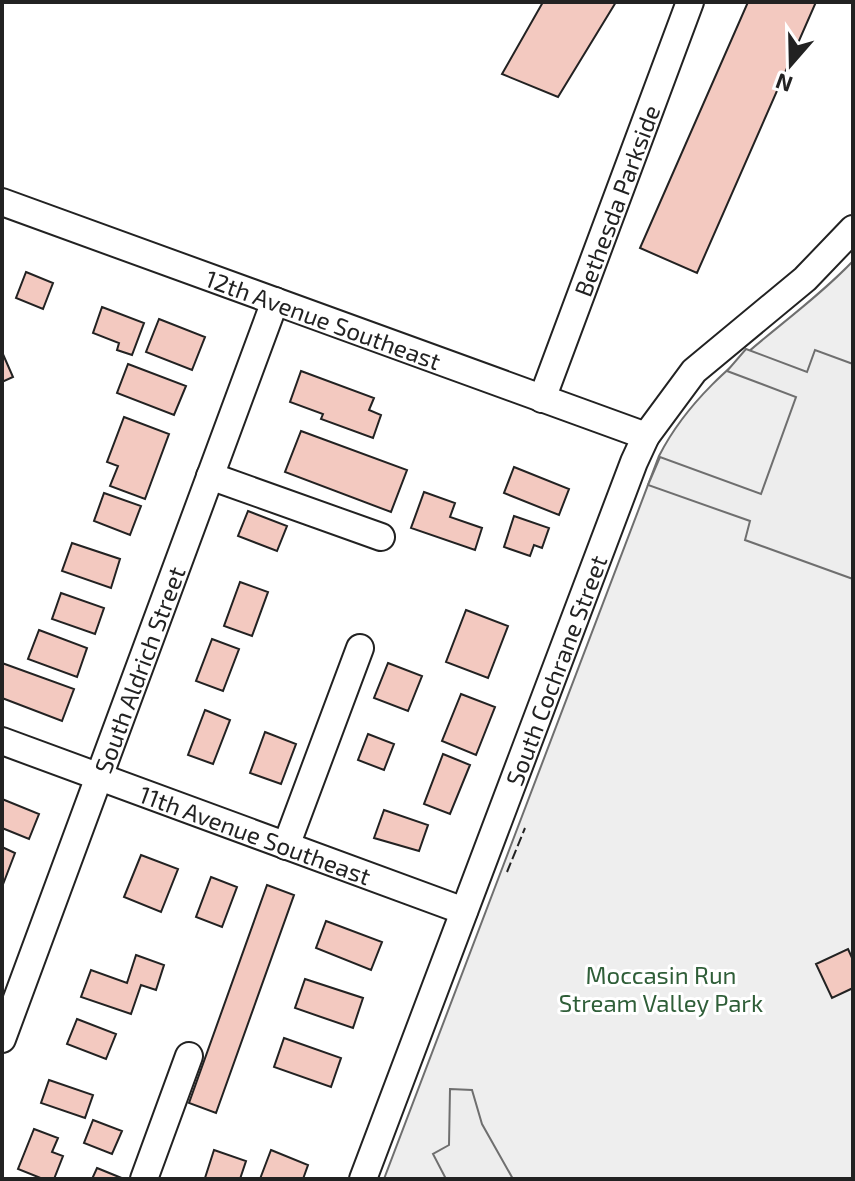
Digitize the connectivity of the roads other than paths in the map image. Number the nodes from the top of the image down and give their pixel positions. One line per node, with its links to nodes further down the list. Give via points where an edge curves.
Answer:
1 (690, 2): 5 (street, Bethesda Parkside)
2 (2, 202): 4 (street, 12th Avenue Southeast)
3 (853, 229): 6 (street, South Cochrane Street, via 805,279 694,371)
4 (275, 301): 5 (street, 12th Avenue Southeast); 7 (street, South Aldrich Street)
5 (542, 399): 6 (street, 12th Avenue Southeast)
6 (646, 436): 13 (street, South Cochrane Street)
7 (210, 476): 8 (street); 11 (street, South Aldrich Street)
8 (381, 537)
9 (360, 648): 12 (street)
10 (2, 741): 11 (street, 11th Avenue Southeast)
11 (98, 777): 12 (street, 11th Avenue Southeast); 14 (street, South Aldrich Street)
12 (286, 846): 13 (street, 11th Avenue Southeast)
13 (464, 911): 17 (street, South Cochrane Street)
14 (2, 1039)
15 (189, 1056): 16 (street)
16 (144, 1179)
17 (363, 1179)

